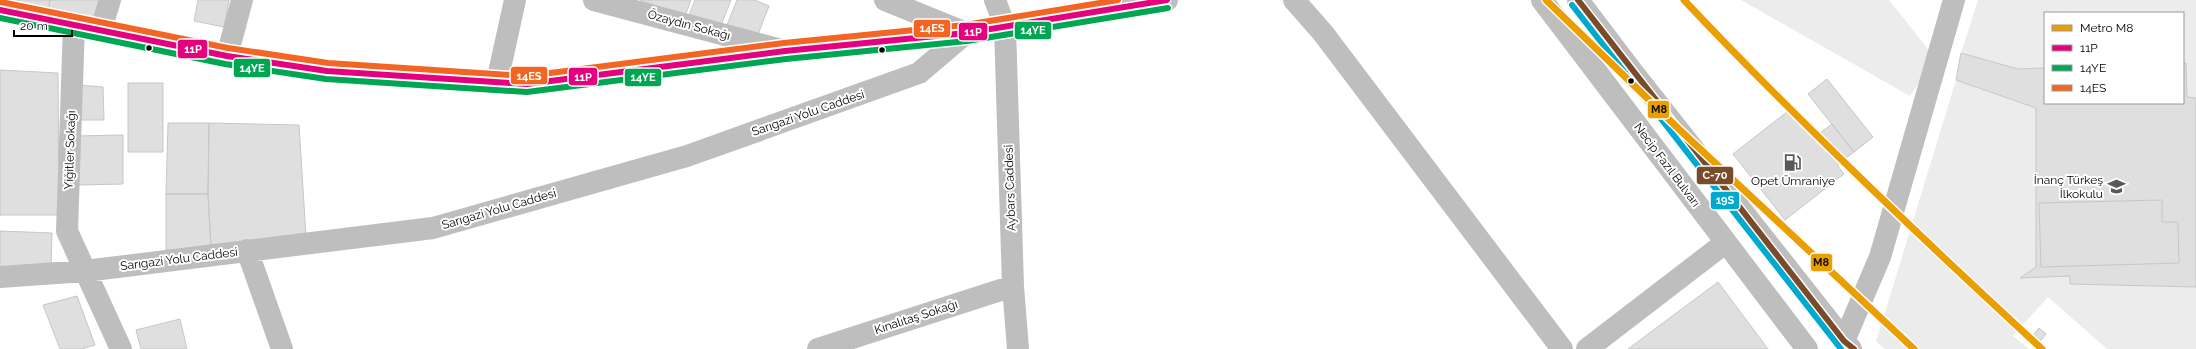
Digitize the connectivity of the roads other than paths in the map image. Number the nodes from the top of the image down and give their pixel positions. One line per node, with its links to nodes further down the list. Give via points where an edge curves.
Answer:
1 (110, 0): 15 (street)
2 (242, 0): 18 (street)
3 (515, 0): 19 (street)
4 (594, 0): 17 (street, Özaydın Sokağı)
5 (885, 0): 16 (street)
6 (995, 0): 14 (street, Aybars Caddesi)
7 (1167, 0): 14 (street)
8 (1294, 0): 30 (street, via 1323,33)
9 (1542, 0): 20 (street, Necip Fazıl Bulvarı)
10 (1578, 0): 25 (street)
11 (1954, 0): 25 (street, via 1880,257)
12 (1, 7): 13 (street)
13 (74, 25): 15 (street); 22 (street, Yiğitler Sokağı, via 67,231)
14 (1005, 28): 16 (street); 24 (street, Aybars Caddesi)
15 (101, 29): 18 (street)
16 (966, 33): 17 (street); 21 (street, Sarıgazi Yolu Caddesi, via 919,73 687,156 433,228)
17 (785, 51): 19 (street, via 527,84)
18 (227, 56): 19 (street, via 327,71)
19 (497, 82)
20 (1726, 243): 31 (street); 32 (street, Necip Fazıl Bulvarı)
21 (247, 250): 22 (street, Sarıgazi Yolu Caddesi); 27 (street)
22 (85, 271): 23 (street, Sarıgazi Yolu Caddesi); 26 (street, Yiğitler Sokağı)
23 (0, 277)
24 (1013, 286): 28 (street, Kınalıtaş Sokağı); 29 (street, Aybars Caddesi)
25 (1850, 346)
26 (121, 349)
27 (282, 349)
28 (818, 349)
29 (1018, 349)
30 (1562, 349)
31 (1587, 349)
32 (1807, 349)

